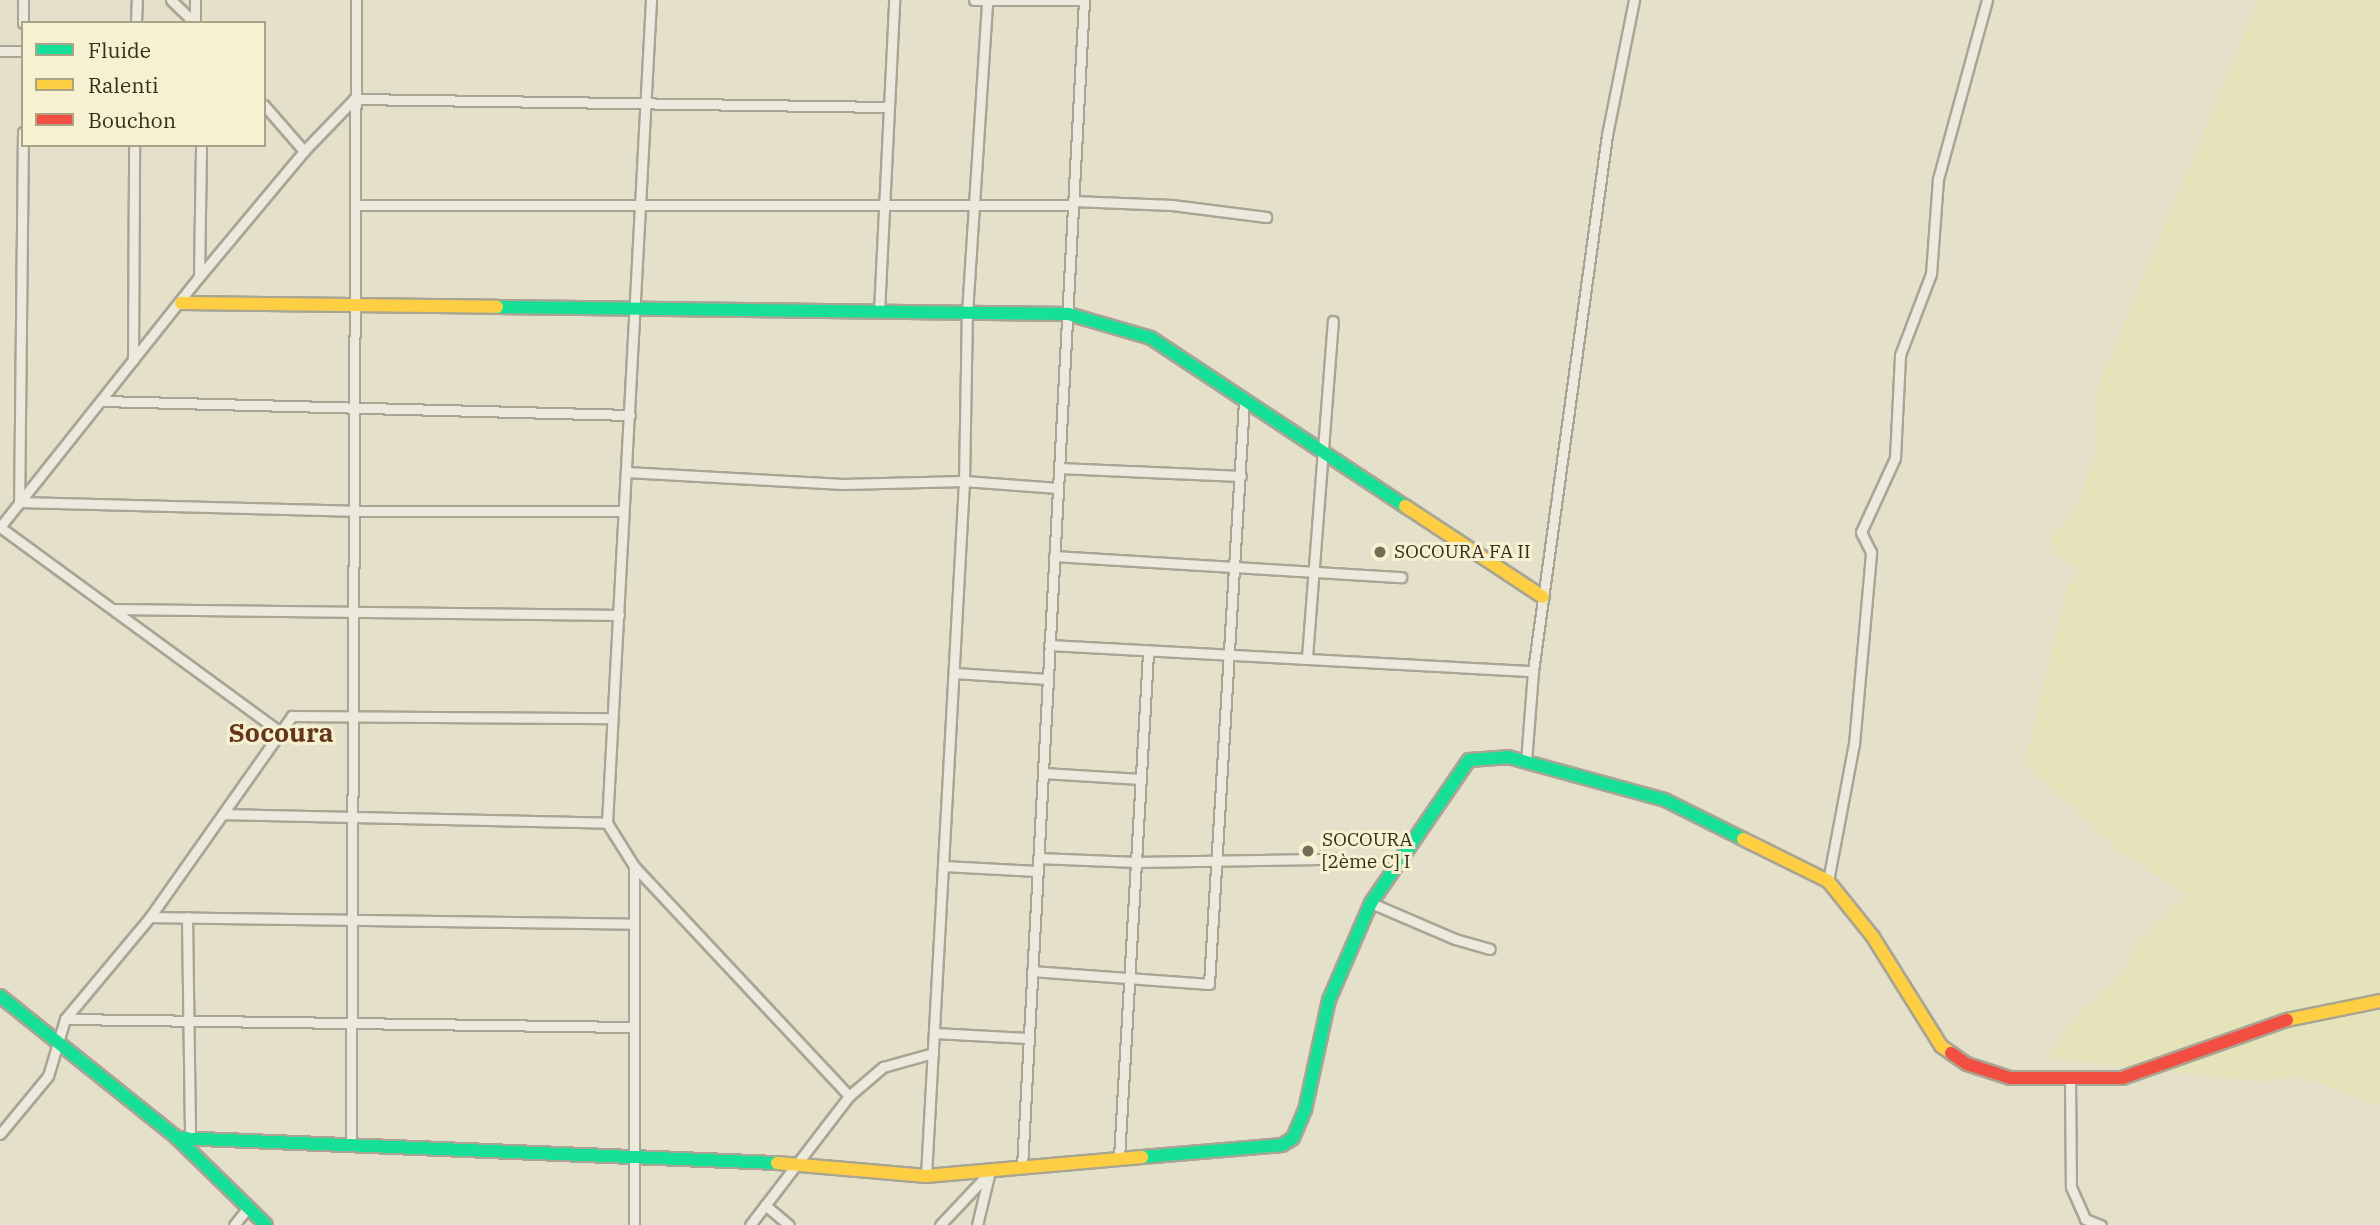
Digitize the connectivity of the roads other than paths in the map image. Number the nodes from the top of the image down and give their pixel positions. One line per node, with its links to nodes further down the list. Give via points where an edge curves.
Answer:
1 (23, 0): 12 (street)
2 (137, 0): 13 (street)
3 (172, 0): 14 (street)
4 (195, 0): 15 (street)
5 (356, 0): 18 (street)
6 (651, 0): 19 (street)
7 (894, 0): 21 (street)
8 (974, 0): 9 (street)
9 (987, 0): 26 (street); 27 (street, via 1084,0)
10 (1634, 0): 59 (street, via 1607,135)
11 (1987, 0): 86 (street, via 1938,179 1931,274 1900,355 1895,458 1861,532 1871,552 1854,744)
12 (23, 21)
13 (136, 21)
14 (193, 21)
15 (195, 21)
16 (0, 51): 17 (street)
17 (21, 51)
18 (354, 99): 19 (street); 25 (street); 28 (street)
19 (646, 103): 21 (street); 29 (street)
20 (266, 107): 25 (street)
21 (888, 107): 30 (street)
22 (23, 147): 51 (street)
23 (134, 147): 40 (street)
24 (201, 147): 32 (street)
25 (304, 151): 32 (street)
26 (972, 203): 27 (street); 30 (street); 37 (street)
27 (1073, 203): 31 (street, via 1172,205); 38 (street)
28 (355, 205): 29 (street); 34 (street)
29 (640, 205): 30 (street); 35 (street)
30 (884, 205): 36 (street)
31 (1266, 217)
32 (199, 277): 33 (street)
33 (181, 303): 34 (street); 40 (street)
34 (355, 304): 35 (street); 43 (street)
35 (634, 308): 36 (street); 44 (street)
36 (879, 312): 37 (street)
37 (967, 313): 38 (street); 49 (street)
38 (1068, 314): 42 (street, via 1151,338); 46 (street)
39 (1333, 321): 45 (street)
40 (133, 360): 41 (street)
41 (102, 401): 43 (street); 51 (street)
42 (1244, 401): 45 (street); 48 (street)
43 (355, 404): 44 (street); 52 (street)
44 (630, 415): 47 (street)
45 (1320, 452): 57 (street); 59 (street)
46 (1059, 468): 48 (street); 50 (street)
47 (626, 472): 49 (street, via 843,484); 53 (street)
48 (1241, 476): 56 (street)
49 (964, 481): 50 (street); 68 (street)
50 (1058, 488): 55 (street)
51 (19, 502): 52 (street); 54 (street)
52 (353, 511): 53 (street); 61 (street)
53 (623, 511): 62 (street)
54 (0, 527): 60 (street)
55 (1054, 556): 56 (street); 63 (street)
56 (1237, 567): 57 (street); 65 (street)
57 (1315, 572): 58 (street); 66 (street)
58 (1401, 577)
59 (1544, 597): 67 (street)
60 (116, 609): 61 (street); 72 (street)
61 (351, 612): 62 (street); 70 (street)
62 (618, 615): 71 (street)
63 (1049, 645): 64 (street); 69 (street)
64 (1148, 653): 65 (street); 75 (street)
65 (1230, 653): 66 (street); 82 (street)
66 (1307, 657): 67 (street)
67 (1533, 671): 73 (street)
68 (954, 673): 69 (street); 84 (street)
69 (1048, 679): 74 (street)
70 (350, 714): 71 (street); 72 (street, via 292,716); 77 (street)
71 (612, 718): 78 (street)
72 (281, 733): 76 (street)
73 (1526, 762): 86 (street, via 1676,804); 87 (street, via 1497,756 1469,760)
74 (1043, 773): 75 (street); 79 (street)
75 (1141, 779): 81 (street)
76 (224, 814): 77 (street); 88 (street)
77 (353, 817): 78 (street); 90 (street)
78 (607, 823): 83 (street)
79 (1038, 858): 81 (street); 85 (street)
80 (1335, 859): 82 (street)
81 (1136, 862): 82 (street); 94 (street)
82 (1216, 863): 94 (street, via 1209,984)
83 (634, 866): 91 (street); 106 (street)
84 (943, 866): 85 (street); 101 (street)
85 (1037, 871): 93 (street)
86 (1828, 881): 105 (street, via 1873,937 1941,1046 1967,1064 2010,1078)
87 (1371, 903): 92 (street, via 1455,939); 111 (street, via 1329,1000 1315,1074 1293,1138 1282,1145)
88 (150, 917): 89 (street); 97 (street)
89 (187, 918): 90 (street); 98 (street)
90 (352, 920): 91 (street); 99 (street)
91 (634, 924): 100 (street)
92 (1490, 948)
93 (1032, 971): 94 (street); 102 (street)
94 (1127, 978): 111 (street)
95 (0, 996): 103 (street)
96 (2380, 1001): 105 (street, via 2278,1022 2122,1078)
97 (65, 1019): 98 (street); 103 (street)
98 (189, 1020): 99 (street); 108 (street)
99 (352, 1023): 100 (street); 109 (street)
100 (634, 1027): 110 (street)
101 (934, 1032): 102 (street); 104 (street)
102 (1028, 1038): 113 (street)
103 (60, 1043): 107 (street, via 48,1076); 108 (street)
104 (933, 1053): 106 (street, via 883,1067); 115 (street)
105 (2070, 1078): 125 (street, via 2071,1186 2085,1219)
106 (849, 1096): 112 (street)
107 (0, 1134)
108 (183, 1138): 109 (street); 117 (street)
109 (351, 1144): 110 (street)
110 (634, 1157): 112 (street); 120 (street)
111 (1119, 1158): 113 (street)
112 (797, 1164): 115 (street); 116 (street)
113 (1021, 1168): 114 (street)
114 (989, 1173): 115 (street); 123 (street); 124 (street)
115 (926, 1176)
116 (765, 1205): 121 (street); 122 (street)
117 (247, 1209): 118 (street); 119 (street)
118 (234, 1225)
119 (266, 1225)
120 (634, 1225)
121 (750, 1225)
122 (789, 1225)
123 (940, 1225)
124 (977, 1225)
125 (2101, 1225)

